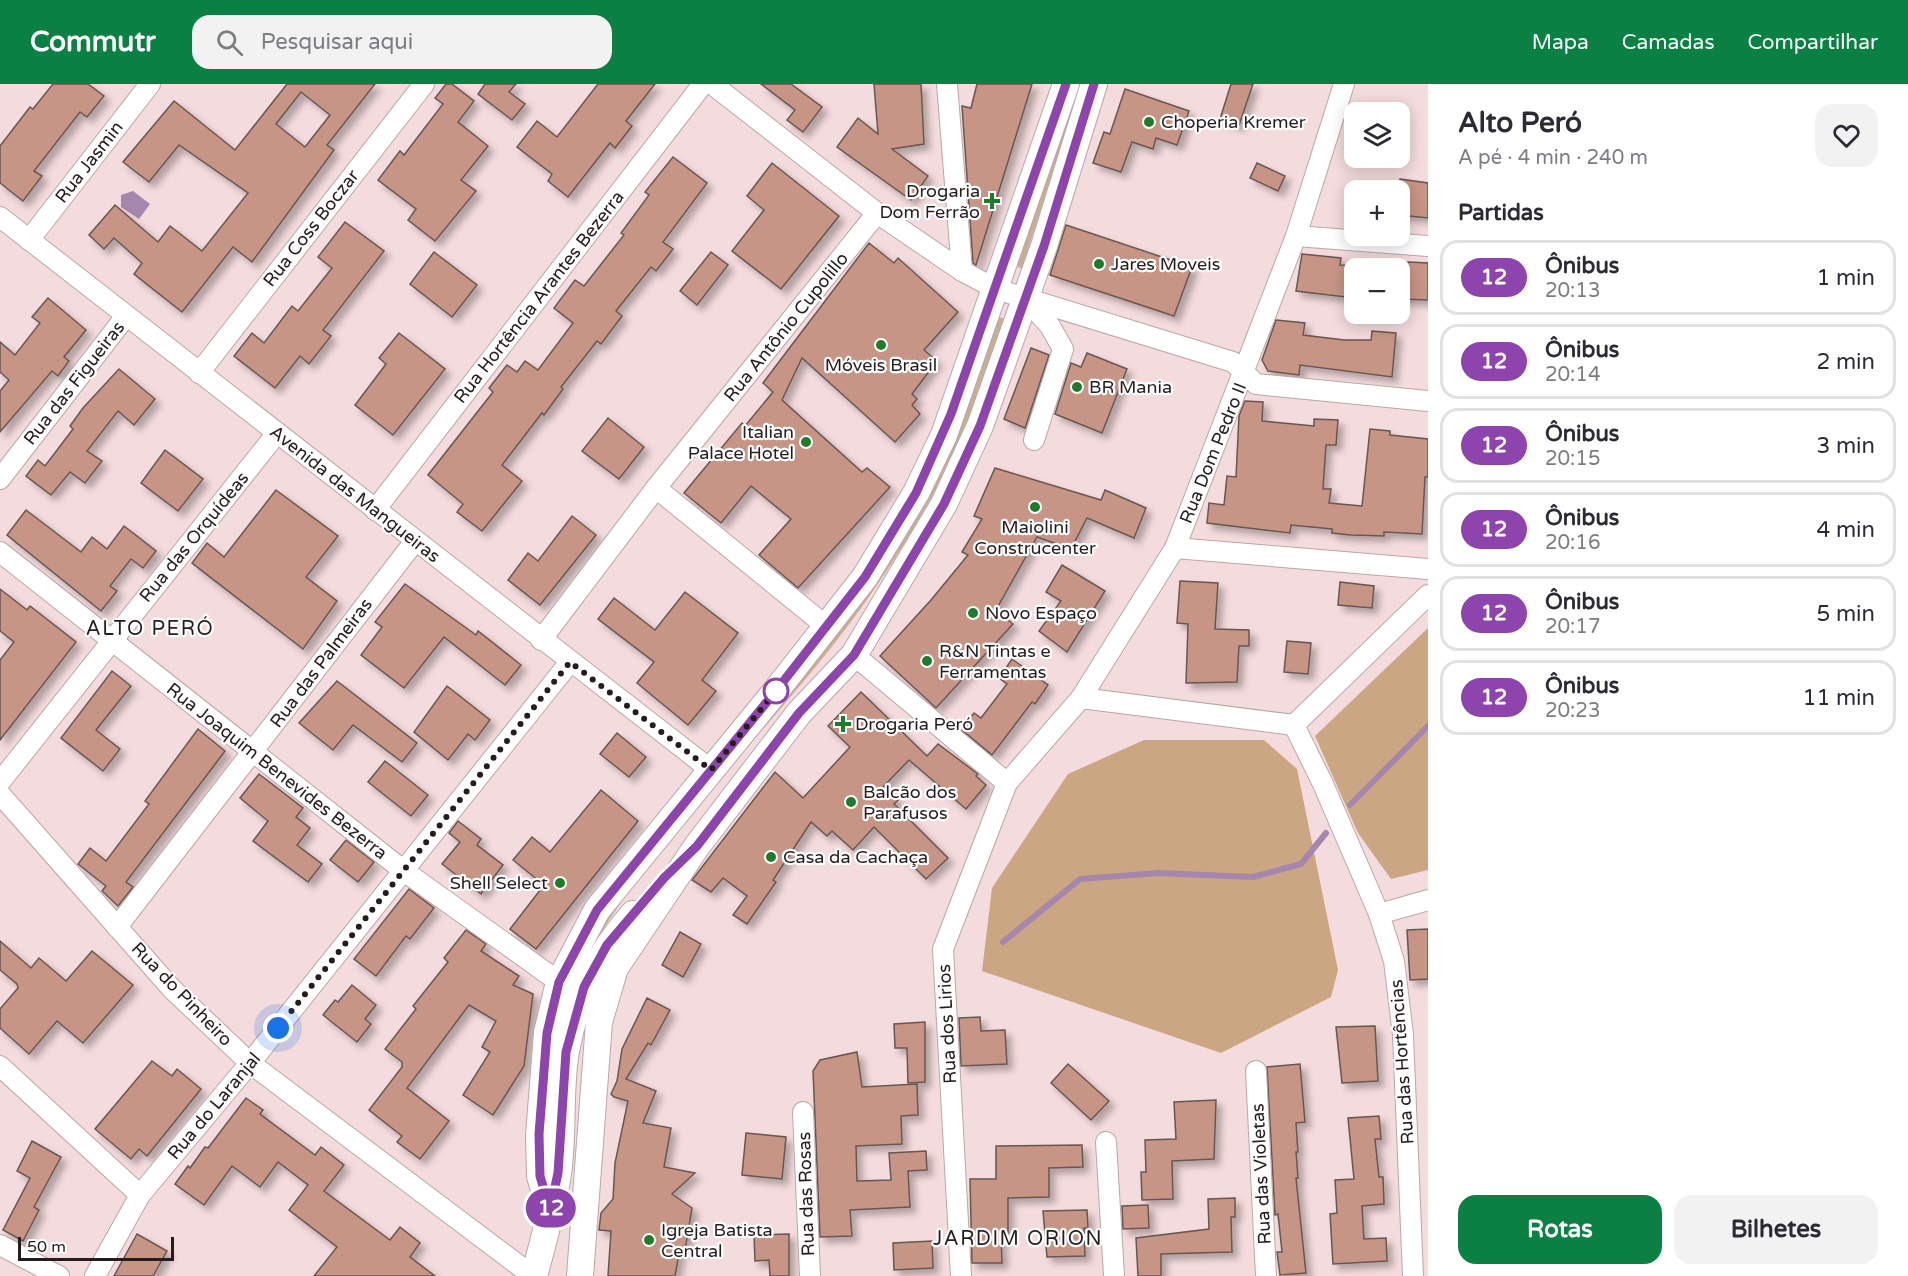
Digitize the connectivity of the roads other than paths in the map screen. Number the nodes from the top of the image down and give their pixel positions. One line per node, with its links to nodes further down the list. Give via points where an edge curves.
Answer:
1 (150, 84): 14 (street, Rua Jasmin)
2 (424, 84): 20 (street, Rua Coss Boczar)
3 (703, 84): 27 (street, Rua Hortência Arantes Bezerra)
4 (712, 84): 10 (street)
5 (738, 84): 10 (street)
6 (947, 84): 16 (street)
7 (1066, 84): 17 (main road)
8 (1094, 84): 18 (main road, via 1044,246)
9 (1344, 84): 13 (street, Rua Dom Pedro II)
10 (740, 106): 11 (street)
11 (878, 213): 16 (street); 26 (street, Rua Antônio Cupolillo)
12 (0, 217): 14 (street, Avenida das Mangueiras)
13 (1296, 236): 15 (street); 21 (street, Rua Dom Pedro II)
14 (28, 240): 19 (street, Avenida das Mangueiras)
15 (1428, 246)
16 (962, 271): 17 (street)
17 (996, 289): 18 (street); 33 (main road, via 944,435 916,493 879,556)
18 (1024, 297): 21 (street, via 1233,362); 24 (street, via 1050,326 1063,349); 36 (main road, via 980,426 944,504)
19 (126, 316): 20 (street, Avenida das Mangueiras); 25 (street, Rua das Figueiras)
20 (199, 373): 23 (street, Avenida das Mangueiras)
21 (1245, 373): 22 (street, via 1256,384); 29 (street, Rua Dom Pedro II)
22 (1428, 401)
23 (277, 433): 27 (street, Avenida das Mangueiras); 34 (street, Rua das Orquídeas)
24 (1034, 440)
25 (0, 479)
26 (656, 488): 33 (street); 35 (street, Rua Antônio Cupolillo)
27 (375, 510): 28 (street, Avenida das Mangueiras)
28 (415, 541): 35 (street, Avenida das Mangueiras); 40 (street, Rua das Palmeiras)
29 (1175, 548): 31 (street); 38 (street, Rua Dom Pedro II)
30 (0, 552): 34 (street, Rua Joaquim Benevides Bezerra)
31 (1428, 570)
32 (1428, 595): 39 (street)
33 (826, 626): 41 (main road)
34 (111, 639): 40 (street, Rua Joaquim Benevides Bezerra); 42 (street, Rua das Orquídeas)
35 (541, 640): 37 (street, Avenida das Mangueiras)
36 (854, 655): 43 (street); 45 (main road, via 799,713)
37 (570, 662): 41 (street, Avenida das Mangueiras); 46 (street, Rua do Laranjal)
38 (1080, 698): 39 (street); 43 (street, Rua Dom Pedro II)
39 (1294, 725): 48 (street, Rua das Hortências)
40 (253, 752): 46 (street, Rua Joaquim Benevides Bezerra); 49 (street, Rua das Palmeiras)
41 (711, 770): 50 (main road, via 597,910)
42 (0, 782)
43 (1008, 783): 66 (street, Rua dos Lirios, via 944,949)
44 (0, 794): 49 (street, Rua do Pinheiro)
45 (697, 846): 51 (main road, via 607,945 584,987); 57 (main road, via 615,968 599,1022)
46 (404, 871): 50 (street, Rua Joaquim Benevides Bezerra); 52 (street, Rua do Laranjal)
47 (1428, 900): 48 (street)
48 (1379, 914): 69 (street, Rua das Hortências, via 1394,961 1403,1035)
49 (117, 927): 52 (street, Rua do Pinheiro, via 172,989)
50 (557, 988): 51 (main road); 59 (main road, via 547,1033 539,1134 540,1176)
51 (566, 1052): 57 (main road); 59 (main road, via 558,1173)
52 (250, 1063): 58 (street, Rua do Laranjal); 63 (street, Rua do Pinheiro)
53 (0, 1066): 58 (street)
54 (1256, 1071): 68 (street, Rua das Violetas)
55 (803, 1112): 65 (street, Rua das Rosas)
56 (1106, 1142): 67 (street)
57 (589, 1169): 64 (main road)
58 (140, 1195): 62 (street, Rua do Laranjal)
59 (550, 1210): 63 (main road)
60 (0, 1245): 61 (street)
61 (59, 1276)
62 (95, 1276)
63 (534, 1276)
64 (580, 1276)
65 (810, 1276)
66 (961, 1276)
67 (1114, 1276)
68 (1266, 1276)
69 (1413, 1276)

